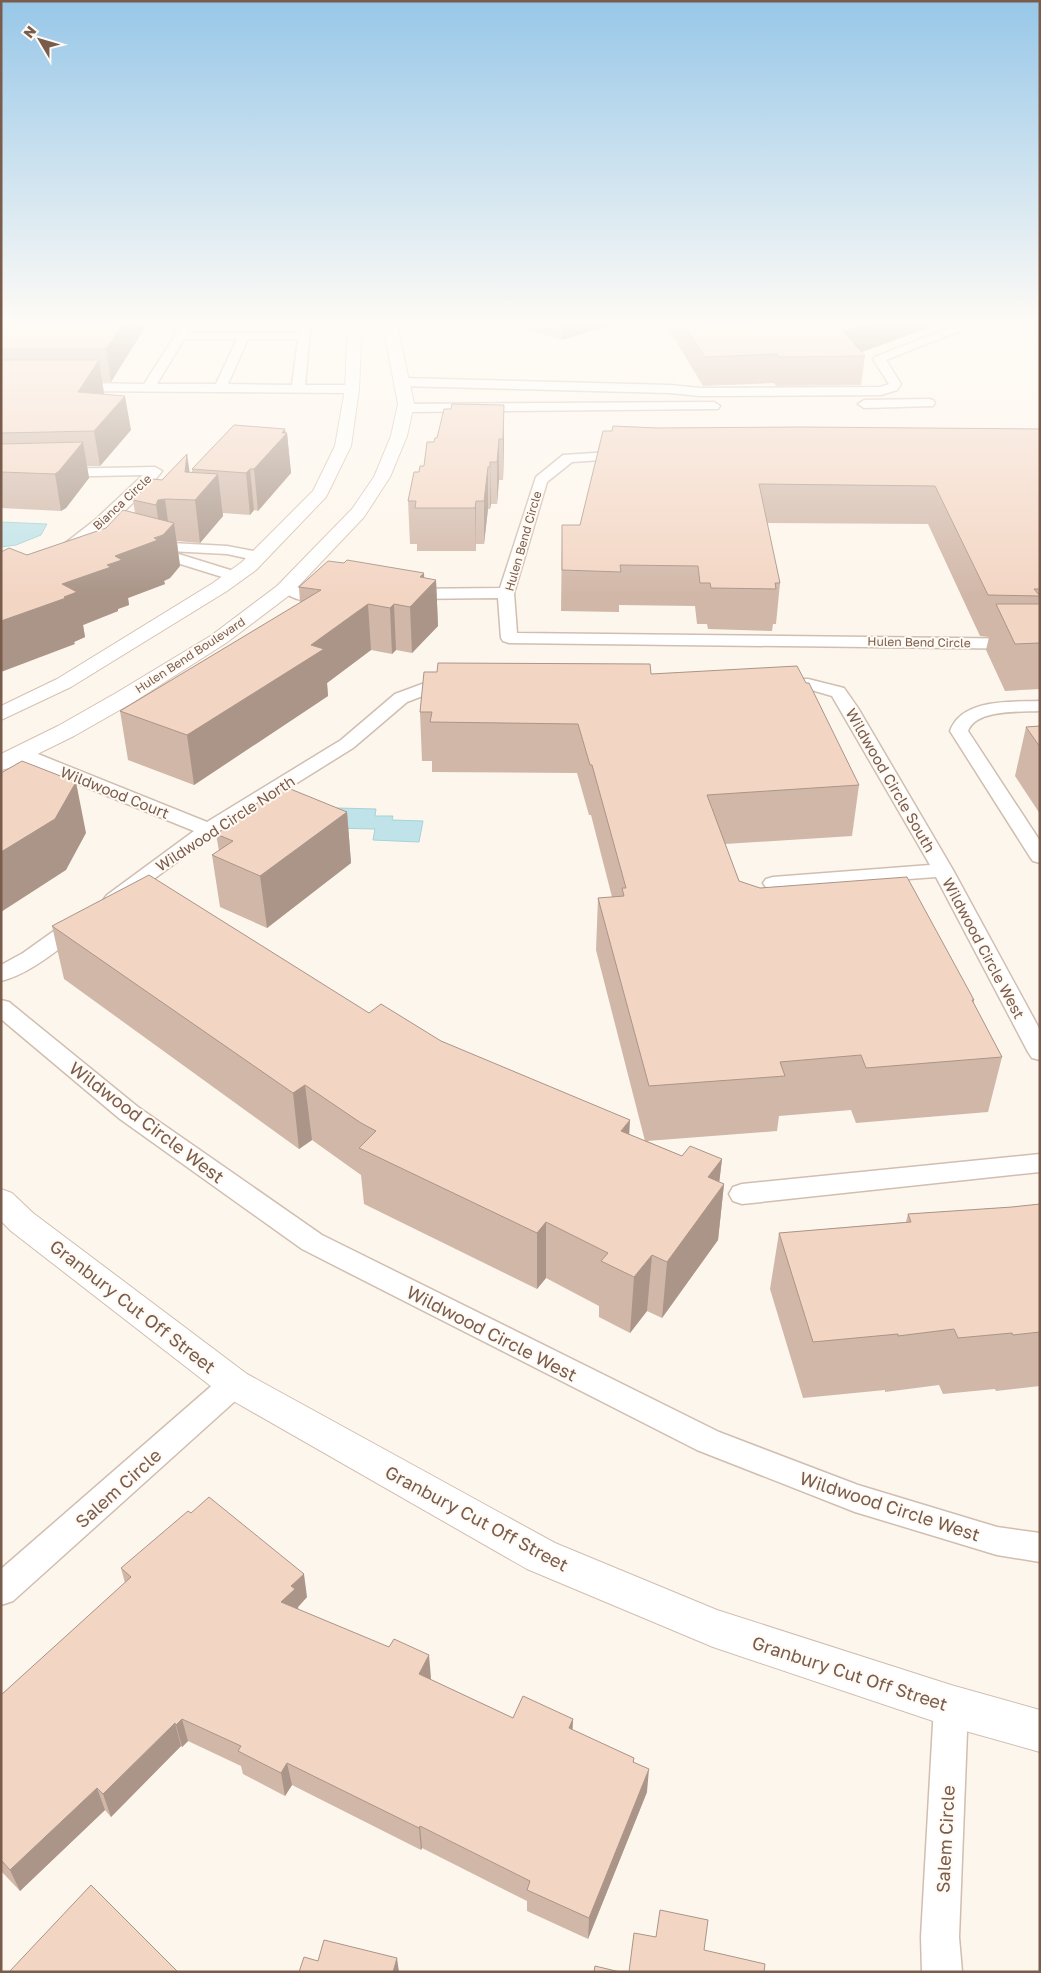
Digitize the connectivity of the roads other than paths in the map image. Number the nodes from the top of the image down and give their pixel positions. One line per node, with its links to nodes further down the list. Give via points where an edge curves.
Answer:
1 (348, 412): 7 (street, via 343,446 320,493)
2 (404, 412): 9 (street, Hulen Bend Boulevard, via 399,436 382,477)
3 (643, 455): 13 (lane, Hulen Bend Circle, via 568,458 541,480)
4 (1, 474): 5 (lane, Bianca Circle, via 155,471)
5 (85, 537): 6 (lane, Bianca Circle); 8 (lane, Bianca Circle)
6 (102, 540)
7 (259, 556): 9 (street); 10 (street); 10 (lane, via 227,550 137,546)
8 (53, 559)
9 (313, 570): 11 (street, Hulen Bend Boulevard)
10 (235, 576): 11 (street); 19 (street, via 143,637 64,683)
11 (287, 587): 14 (lane, via 303,596); 20 (street, Hulen Bend Boulevard, via 182,664)
12 (395, 590): 13 (lane)
13 (506, 593): 15 (lane, Hulen Bend Circle, via 508,638)
14 (346, 597)
15 (1040, 644)
16 (462, 683): 22 (lane, Wildwood Circle North, via 428,688 401,698 347,744)
17 (759, 684): 24 (lane, Wildwood Circle South, via 808,684 838,692)
18 (1040, 706): 23 (lane, via 980,712 962,723 959,731)
19 (1, 714)
20 (21, 754): 21 (street, Hulen Bend Boulevard); 22 (lane, Wildwood Court)
21 (1, 763)
22 (208, 830): 26 (lane, Wildwood Circle North, via 31,958)
23 (1040, 857)
24 (943, 870): 25 (lane); 28 (lane, Wildwood Circle West)
25 (773, 883)
26 (1, 974)
27 (1, 1007): 33 (lane, Wildwood Circle West, via 129,1113 312,1242 708,1441 855,1498 997,1541)
28 (1040, 1052)
29 (1040, 1163): 30 (lane)
30 (742, 1194)
31 (1, 1201): 32 (street, Granbury Cut Off Street, via 22,1222)
32 (234, 1384): 34 (lane, Salem Circle); 35 (street, Granbury Cut Off Street, via 541,1556 713,1628)
33 (1040, 1548)
34 (1, 1590)
35 (951, 1706): 36 (street, Granbury Cut Off Street); 37 (lane, Salem Circle, via 940,1937)
36 (1040, 1731)
37 (942, 1972)

